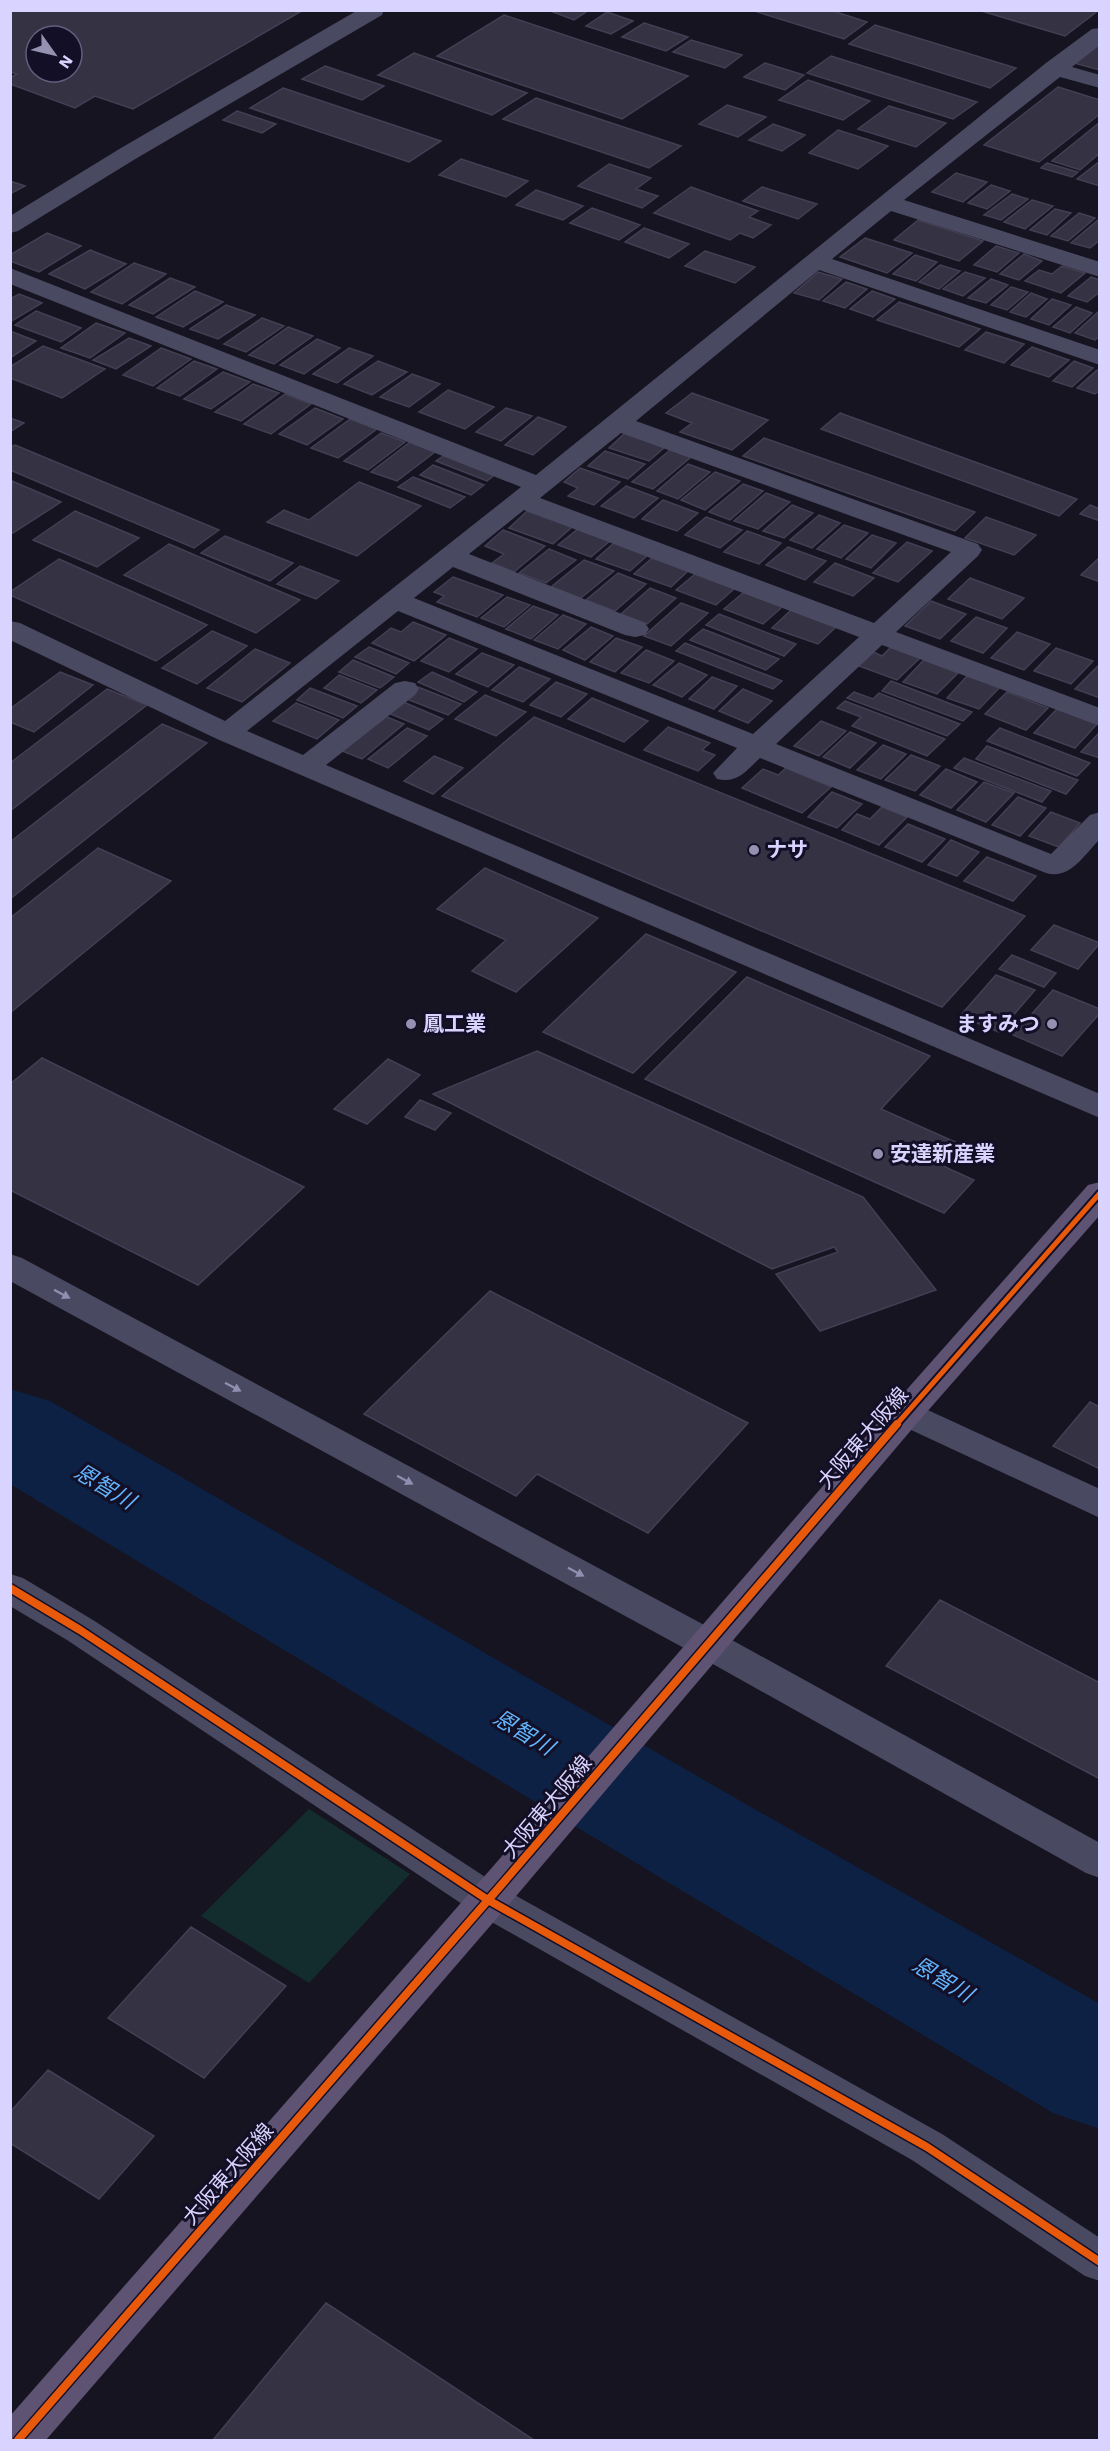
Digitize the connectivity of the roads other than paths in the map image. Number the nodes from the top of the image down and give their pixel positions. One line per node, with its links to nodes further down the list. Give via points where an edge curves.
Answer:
1 (374, 10): 6 (street)
2 (1100, 34): 3 (street)
3 (1054, 68): 4 (street); 5 (street)
4 (1100, 82)
5 (887, 202): 7 (street); 8 (street)
6 (10, 226)
7 (814, 261): 10 (street); 11 (street)
8 (1100, 270)
9 (10, 275): 12 (street)
10 (1100, 358)
11 (618, 423): 12 (street); 17 (street, via 969,550)
12 (530, 493): 13 (street); 17 (street)
13 (450, 556): 14 (street); 16 (street)
14 (395, 600): 20 (street); 21 (street)
15 (10, 629): 20 (street)
16 (635, 629)
17 (879, 635): 19 (street); 21 (street)
18 (405, 689): 22 (street)
19 (1100, 718)
20 (227, 733): 22 (street)
21 (757, 746): 23 (street); 24 (street, via 1056,867)
22 (305, 767): 25 (street)
23 (727, 773)
24 (1100, 821)
25 (1100, 1107)
26 (1100, 1193): 28 (main road, 大阪東大阪線)
27 (10, 1266): 31 (street, one-way to 31)
28 (906, 1413): 29 (street); 31 (main road, 大阪東大阪線)
29 (1100, 1505)
30 (10, 1588): 33 (street)
31 (700, 1653): 32 (street); 33 (main road, 大阪東大阪線)
32 (1100, 1862)
33 (496, 1892): 34 (street, via 927,2147); 35 (main road, 大阪東大阪線)
34 (1100, 2262)
35 (18, 2440)

